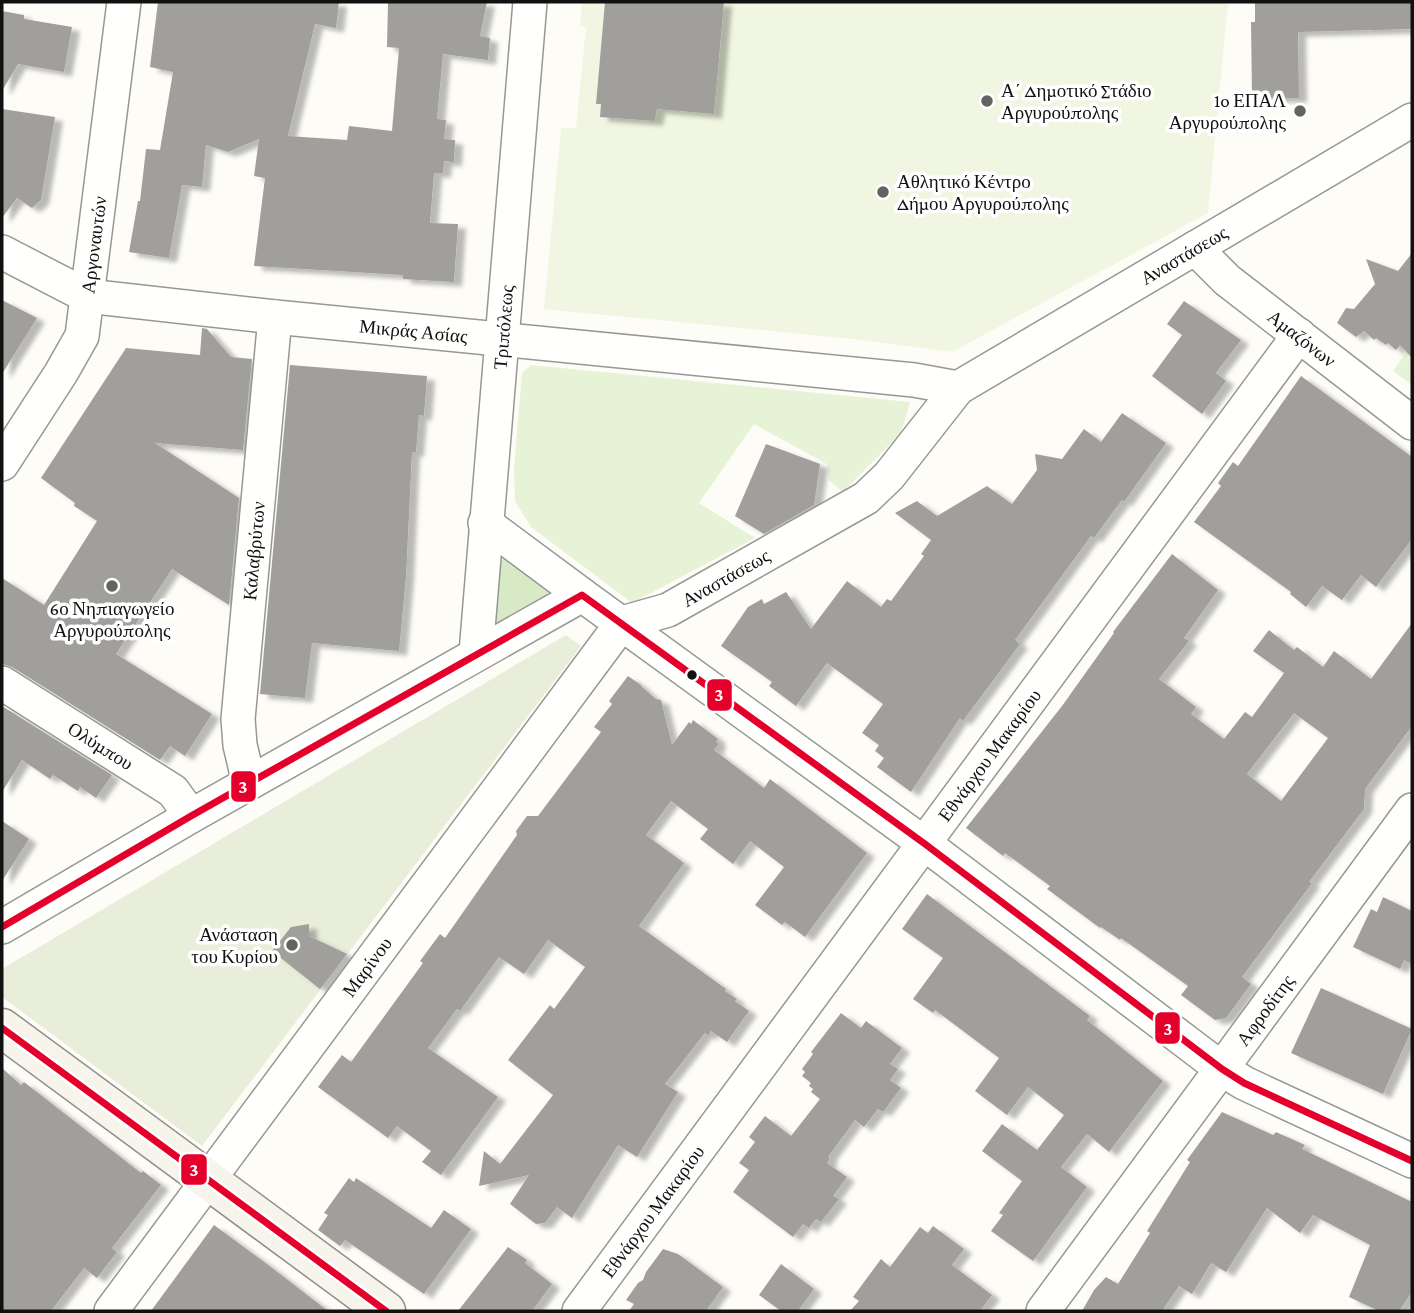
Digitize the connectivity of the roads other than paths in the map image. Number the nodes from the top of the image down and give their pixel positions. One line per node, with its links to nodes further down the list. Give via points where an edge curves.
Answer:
1 (124, 2): 6 (street, Αργοναυτών)
2 (530, 2): 9 (street, Τριπόλεως)
3 (1412, 120): 4 (street, Αναστάσεως)
4 (1195, 248): 8 (street, Αμαζόνων, via 1227,280); 10 (street, Αναστάσεως)
5 (2, 252): 6 (street, Μικράς Ασίας)
6 (87, 296): 7 (street, Μικράς Ασίας); 12 (street, Αργοναυτών, via 82,336)
7 (275, 317): 9 (street, Μικράς Ασίας); 18 (street, Καλαβρύτων, via 238,719)
8 (1299, 335): 11 (street, Αμαζόνων); 21 (street, Εθνάρχου Μακαρίου)
9 (502, 338): 10 (street, Μικράς Ασίας); 13 (street, Τριπόλεως)
10 (958, 388): 15 (street, Αναστάσεως, via 866,498 668,610)
11 (1412, 423)
12 (2, 464)
13 (485, 523): 14 (street); 16 (street, Τριπόλεως)
14 (582, 594): 15 (street); 16 (street)
15 (622, 623): 21 (street); 26 (street, Μαρίνου)
16 (476, 653): 18 (street)
17 (2, 683): 20 (street, Ολύμπου, via 173,791)
18 (249, 783): 20 (street)
19 (1412, 810): 24 (street, Αφροδίτης)
20 (191, 816): 22 (street)
21 (925, 844): 24 (street); 29 (street, Εθνάρχου Μακαρίου)
22 (2, 927)
23 (2, 1028): 26 (street)
24 (1222, 1069): 25 (street); 30 (street, Αφροδίτης)
25 (1412, 1161)
26 (207, 1180): 27 (street, Μαρίνου); 28 (street)
27 (111, 1311)
28 (386, 1311)
29 (579, 1311)
30 (1043, 1311)

